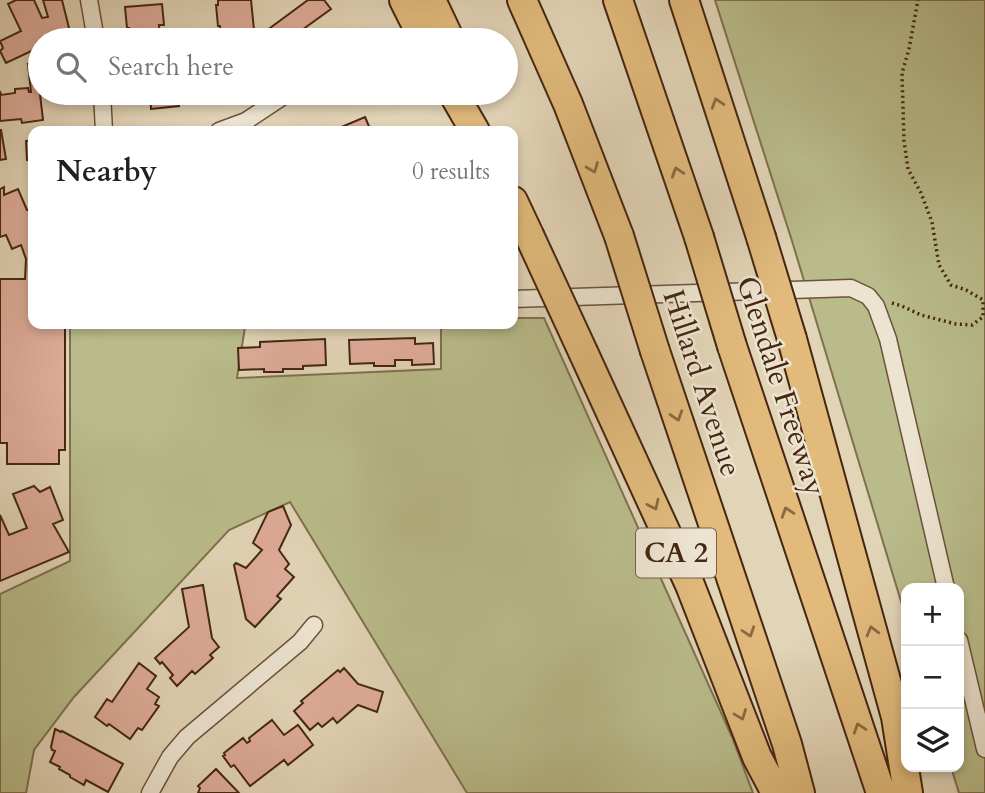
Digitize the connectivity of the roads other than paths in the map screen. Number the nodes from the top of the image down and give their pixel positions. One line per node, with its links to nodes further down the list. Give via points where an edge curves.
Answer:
1 (89, 0): 8 (street)
2 (404, 0): 9 (highway)
3 (431, 0): 10 (highway)
4 (522, 0): 11 (highway, Hillard Avenue)
5 (535, 0): 11 (highway)
6 (618, 0): 29 (highway, Glendale Freeway, one-way to 6, bridge)
7 (684, 0): 30 (highway, one-way to 7, bridge, via 896,717 792,339)
8 (94, 28)
9 (419, 28)
10 (444, 28)
11 (568, 104): 28 (highway, Hillard Avenue, one-way to 28, bridge, via 619,236)
12 (103, 105): 16 (street)
13 (270, 105): 17 (street)
14 (460, 105): 18 (highway)
15 (475, 105): 19 (highway)
16 (104, 126)
17 (232, 126)
18 (472, 126)
19 (482, 126)
20 (518, 212): 27 (highway, CA 2, one-way to 27, bridge, via 690,585 757,757)
21 (518, 299): 22 (street, via 851,288 867,296 876,306 887,339)
22 (946, 583)
23 (314, 625): 26 (street, via 187,737)
24 (960, 646): 25 (street)
25 (985, 748)
26 (150, 793)
27 (776, 793)
28 (800, 793)
29 (881, 793)
30 (908, 793)

